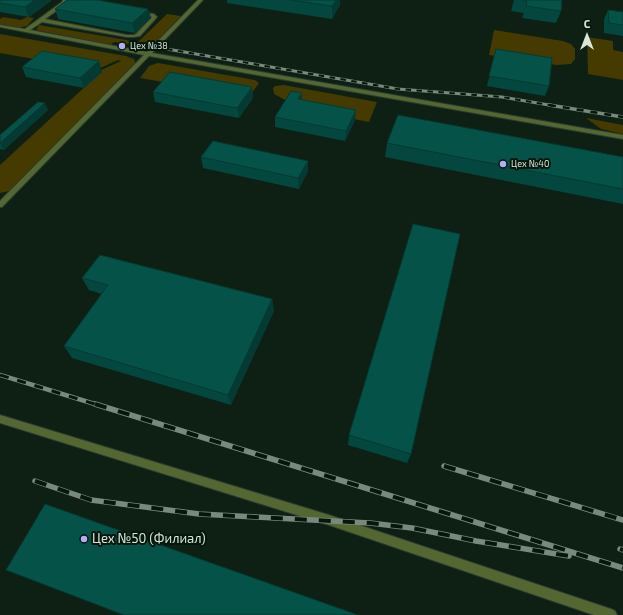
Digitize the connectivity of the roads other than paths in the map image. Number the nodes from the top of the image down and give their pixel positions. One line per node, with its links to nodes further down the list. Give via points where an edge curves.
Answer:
1 (65, 0): 4 (lane)
2 (201, 0): 7 (lane)
3 (138, 13): 4 (lane, via 152,15 155,18 134,36)
4 (41, 20): 6 (lane)
5 (0, 26): 6 (lane)
6 (26, 31): 7 (lane)
7 (149, 54): 8 (lane); 9 (lane)
8 (623, 137)
9 (0, 205)
10 (0, 418): 11 (lane, via 329,520)
11 (611, 615)

